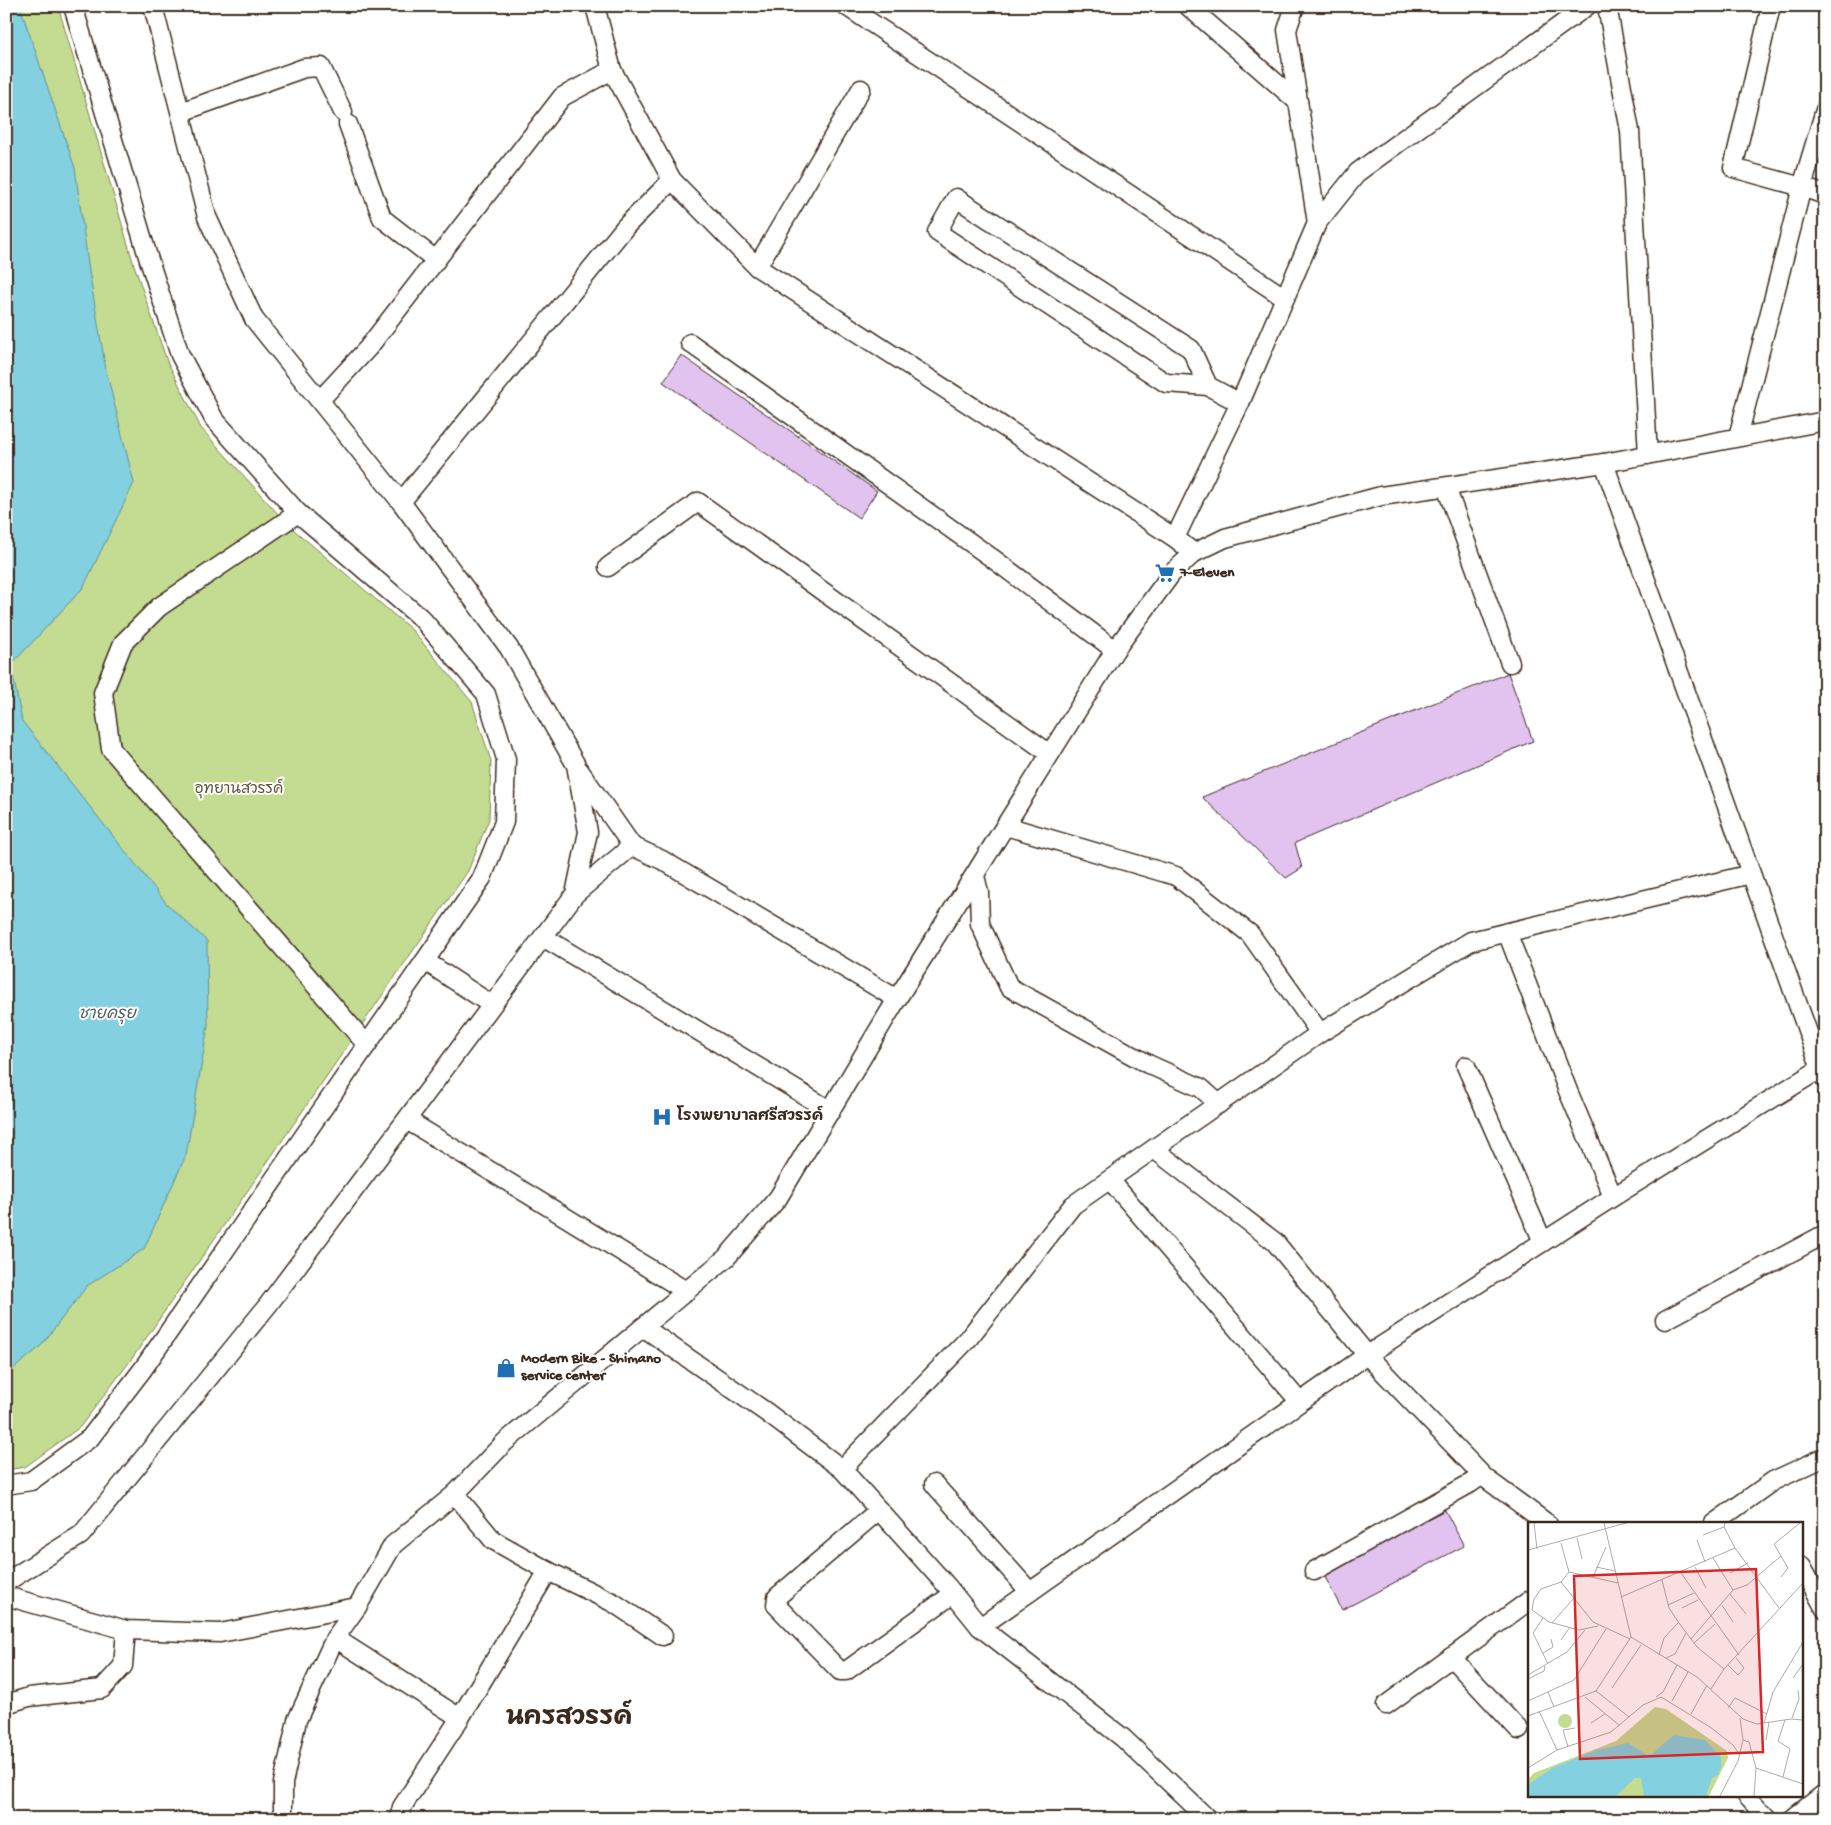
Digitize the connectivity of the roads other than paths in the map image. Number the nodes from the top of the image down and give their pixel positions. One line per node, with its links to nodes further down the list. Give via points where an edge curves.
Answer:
1 (73, 6): 32 (street, via 180,355 214,419)
2 (153, 6): 14 (street)
3 (595, 6): 10 (street)
4 (846, 6): 21 (street)
5 (1188, 6): 12 (street)
6 (1295, 6): 12 (street, via 1287,30)
7 (1587, 6): 18 (street, via 1358,172)
8 (1607, 6): 28 (street, via 1630,131)
9 (1771, 6): 16 (street, via 1733,168)
10 (612, 70): 15 (street); 19 (street, via 562,97)
11 (861, 89): 20 (street)
12 (1298, 102): 18 (street)
13 (1825, 110): 16 (street)
14 (181, 112): 19 (street, via 304,68 320,67 345,118 382,218); 24 (street, via 207,217 254,319)
15 (672, 180): 20 (street); 31 (street, via 626,226)
16 (1802, 187): 17 (street); 27 (street)
17 (1825, 195)
18 (1317, 223): 21 (street)
19 (436, 260): 24 (street, via 368,348)
20 (757, 267): 33 (street)
21 (1285, 298): 25 (street)
22 (690, 343): 36 (street)
23 (1208, 386): 23 (street, via 1166,383 937,232 956,198 1190,349); 25 (street)
24 (320, 400): 31 (street)
25 (1240, 403): 33 (street)
26 (1825, 421): 27 (street)
27 (1738, 438): 28 (street)
28 (1648, 455): 29 (street)
29 (1604, 463): 30 (street); 42 (street)
30 (1446, 487): 34 (street, via 1381,496 1225,538); 37 (street)
31 (401, 502): 39 (street, via 509,648)
32 (298, 513): 47 (street, via 422,619 486,694 506,759 504,822 482,878); 51 (street, via 158,607 123,643 103,693 111,749)
33 (1175, 538): 34 (street)
34 (1194, 553): 36 (street, via 1172,574)
35 (608, 567): 38 (street, via 698,502)
36 (1115, 650): 38 (street)
37 (1510, 663)
38 (1050, 754): 40 (street)
39 (576, 765): 41 (street); 44 (street, via 588,832)
40 (1006, 826): 43 (street); 50 (street, via 1176,876 1250,934)
41 (632, 846): 44 (street); 48 (street, via 662,860)
42 (1751, 874): 45 (street); 53 (street)
43 (974, 876): 48 (street); 54 (street, via 979,892 980,924 1009,987 1148,1064 1201,1088)
44 (575, 894): 46 (street)
45 (1507, 932): 50 (street, via 1471,941); 59 (street)
46 (542, 937): 49 (street); 55 (street)
47 (425, 961): 49 (street); 51 (street)
48 (898, 998): 55 (street)
49 (492, 1005): 56 (street)
50 (1320, 1033): 54 (street)
51 (367, 1045): 71 (street, via 143,1369 90,1438 31,1481)
52 (1466, 1066): 61 (street)
53 (1822, 1074): 59 (street)
54 (1219, 1104): 57 (street)
55 (831, 1111): 62 (street, via 778,1198 726,1258)
56 (407, 1120): 62 (street); 79 (street, via 268,1305 81,1535)
57 (1154, 1149): 58 (street); 65 (street, via 1275,1242)
58 (1110, 1180): 66 (street); 68 (street, via 1073,1205 968,1339)
59 (1613, 1197): 61 (street)
60 (1825, 1234): 63 (street)
61 (1543, 1242): 65 (street)
62 (686, 1291): 64 (street)
63 (1665, 1320)
64 (643, 1327): 68 (street); 72 (street, via 505,1442)
65 (1367, 1355): 66 (street); 69 (street)
66 (1299, 1401): 80 (street)
67 (1825, 1457): 75 (street, via 1773,1481)
68 (842, 1469): 73 (street)
69 (1482, 1475): 74 (street); 76 (street)
70 (934, 1484): 80 (street)
71 (6, 1485)
72 (455, 1494): 78 (street, via 493,1540); 84 (street, via 393,1545)
73 (879, 1510): 81 (street); 81 (street, via 777,1597 776,1605 840,1671 846,1671)
74 (1545, 1522)
75 (1716, 1522)
76 (1314, 1571)
77 (1804, 1571): 85 (street)
78 (548, 1572): 88 (street, via 614,1603); 93 (street)
79 (6, 1582)
80 (1030, 1592): 86 (street)
81 (953, 1594): 86 (street)
82 (6, 1596): 87 (street)
83 (1528, 1601): 90 (street)
84 (356, 1607): 87 (street, via 220,1634); 89 (street)
85 (1825, 1609)
86 (980, 1627): 99 (street, via 1123,1738)
87 (126, 1630): 91 (street, via 123,1666 102,1689 28,1697)
88 (663, 1636)
89 (335, 1638): 93 (street); 97 (street, via 298,1720 282,1783)
90 (1451, 1657): 92 (street); 94 (street)
91 (6, 1704)
92 (1386, 1705)
93 (460, 1718): 98 (street, via 402,1807)
94 (1519, 1730)
95 (1825, 1793): 101 (street)
96 (1749, 1798): 100 (street)
97 (283, 1819)
98 (399, 1819)
99 (1208, 1819)
100 (1768, 1819)
101 (1792, 1819)

